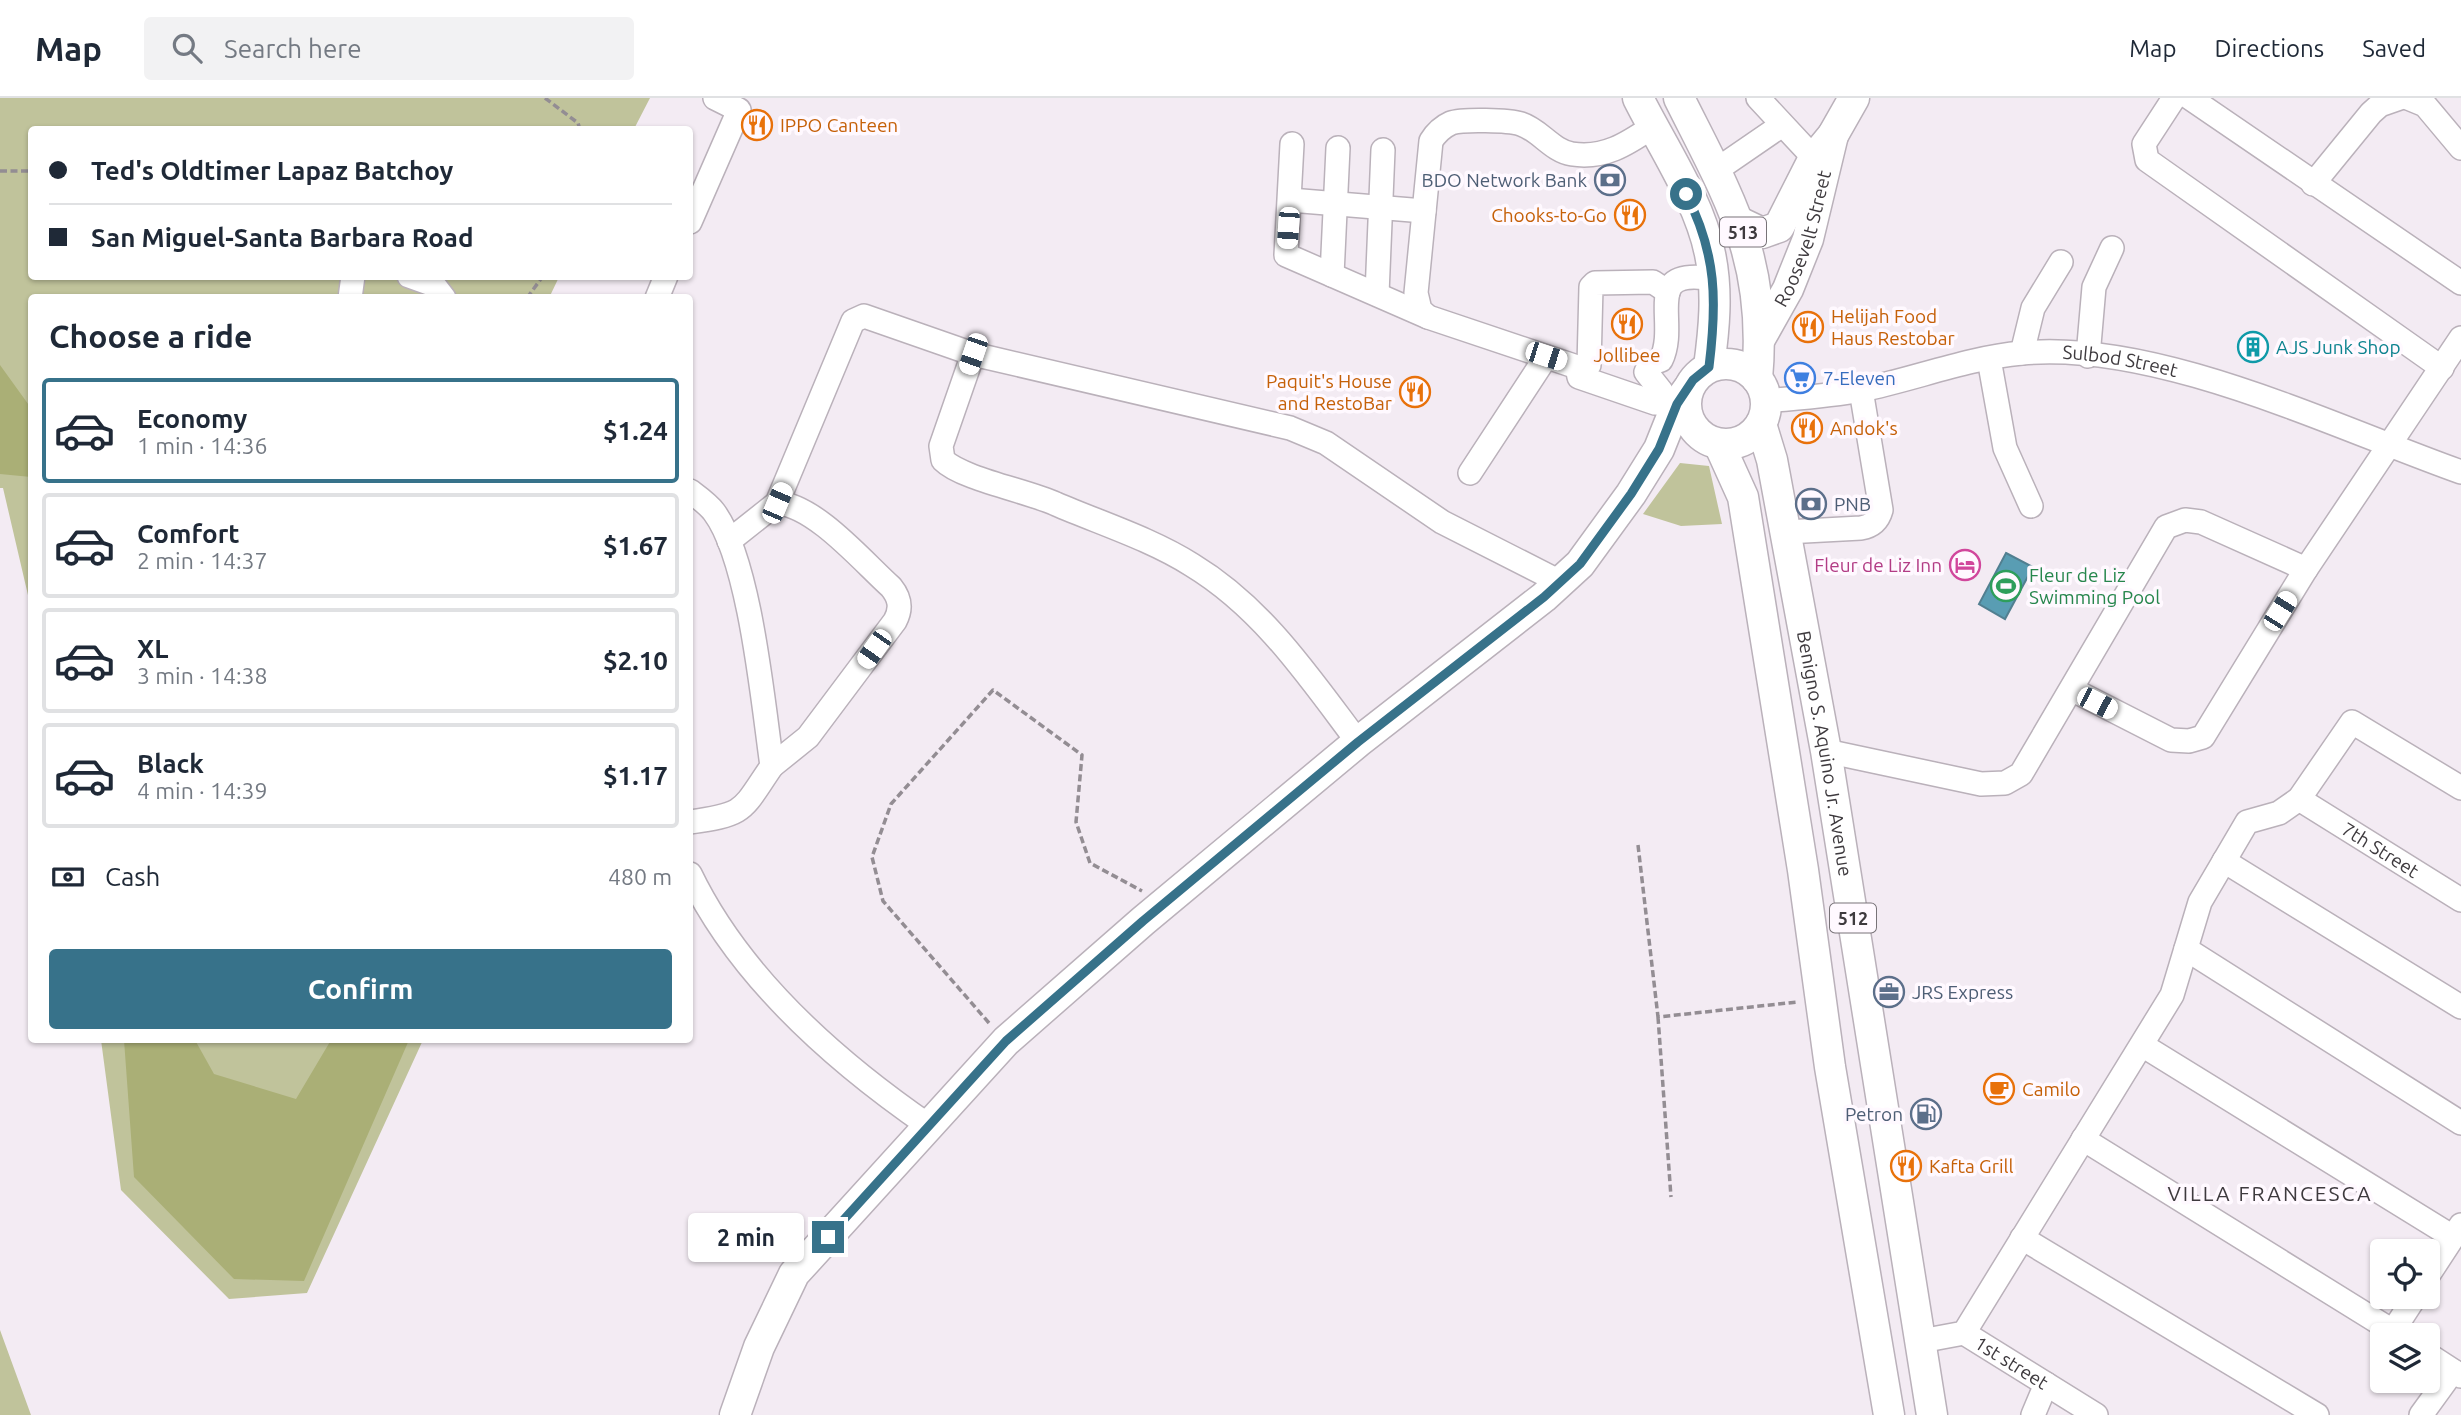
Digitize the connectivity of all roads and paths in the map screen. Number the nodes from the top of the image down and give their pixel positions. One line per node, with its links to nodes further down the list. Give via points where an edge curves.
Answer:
1 (545, 98): 12 (path)
2 (715, 98): 27 (street, via 739,110)
3 (1638, 98): 13 (main road, 513)
4 (1679, 98): 19 (main road, Benigno S. Aquino Jr. Avenue / 513)
5 (1758, 98): 11 (street)
6 (1854, 98): 18 (main road, Roosevelt Street)
7 (2174, 98): 48 (street, via 2144,144 2147,160)
8 (2190, 98): 22 (street)
9 (2400, 98): 22 (street, via 2371,113)
10 (2408, 98): 16 (street, via 2425,105)
11 (1782, 125): 18 (street); 19 (street)
12 (579, 126)
13 (1652, 127): 26 (street, via 1606,153 1573,154 1521,124 1453,122 1438,130 1431,141); 32 (main road, 513, via 1705,233)
14 (1293, 144): 23 (street)
15 (1338, 148): 24 (street)
16 (2461, 148)
17 (1383, 150): 25 (street)
18 (1824, 152): 28 (main road, Roosevelt Street, via 1779,227 1762,233); 39 (main road, Roosevelt Street, via 1808,239 1788,289)
19 (1715, 170): 28 (main road, Benigno S. Aquino Jr. Avenue / 513)
20 (0, 171): 21 (path)
21 (28, 171)
22 (2313, 184): 34 (street)
23 (1290, 200): 24 (street); 31 (street, via 1286,255)
24 (1335, 204): 25 (street); 31 (street)
25 (1381, 208): 26 (street); 37 (street)
26 (1424, 211): 38 (street, via 1416,293 1420,310)
27 (693, 215)
28 (1739, 222): 39 (main road, Benigno S. Aquino Jr. Avenue / 513, via 1755,277)
29 (2112, 248): 44 (street, via 2094,288)
30 (2061, 262): 41 (street, via 2033,308)
31 (1332, 275): 37 (street)
32 (1714, 279): 35 (street, via 1688,274 1675,279); 47 (main road, 513)
33 (416, 280): 36 (street)
34 (2461, 284)
35 (1668, 292): 46 (street, via 1653,282 1595,283); 50 (street, via 1665,351 1646,372)
36 (437, 293)
37 (1377, 294): 38 (street)
38 (1428, 317): 43 (street)
39 (1761, 337): 51 (main road, Benigno S. Aquino Jr. Avenue / 513)
40 (2461, 338): 48 (street)
41 (2022, 353): 44 (street, Sulbod Street); 45 (street, Sulbod Street)
42 (973, 354): 58 (street, via 864,316 853,321); 63 (street, via 1290,428 1326,443 1442,522); 65 (street, via 941,446 943,460 1039,496 1191,564 1253,612 1278,638)
43 (1546, 356): 46 (street); 56 (street)
44 (2088, 356): 53 (street, Sulbod Street, via 2153,365 2230,387)
45 (1989, 359): 49 (street, Sulbod Street); 59 (street, via 2005,448)
46 (1583, 366): 50 (street, via 1579,377 1655,403)
47 (1709, 367): 50 (main road); 51 (main road, via 1735,365)
48 (2442, 368): 53 (street)
49 (1861, 390): 51 (street, Sulbod Street); 60 (street, via 1879,517 1869,527)
50 (1675, 395): 52 (main road, 512); 54 (main road)
51 (1761, 401): 52 (main road, via 1742,440); 60 (main road, Benigno S. Aquino Jr. Avenue / 512)
52 (1711, 441): 54 (main road); 74 (main road, Benigno S. Aquino Jr. Avenue / 512, via 1743,497)
53 (2389, 446): 55 (street, Sulbod Street); 62 (street)
54 (1659, 449): 63 (main road, via 1580,564)
55 (2461, 472)
56 (1470, 473)
57 (693, 494): 61 (street, via 714,511)
58 (777, 503): 61 (street); 67 (street, via 791,504 821,524 891,587 900,608 829,712 808,737)
59 (2031, 506)
60 (1786, 532): 66 (main road, Benigno S. Aquino Jr. Avenue / 512)
61 (729, 541): 67 (street, via 742,581)
62 (2306, 569): 64 (street, via 2201,522 2166,527); 64 (street, via 2203,737 2171,740)
63 (1560, 582): 65 (main road)
64 (2073, 690): 66 (street, via 2021,774 2005,783 1981,784)
65 (1358, 742): 77 (main road)
66 (1826, 751): 73 (main road, Benigno S. Aquino Jr. Avenue / 512)
67 (772, 766): 70 (street, via 752,799 738,812)
68 (2461, 788): 69 (street, via 2353,722)
69 (2299, 799): 72 (street, via 2279,813 2247,822); 76 (street, 7th Street)
70 (693, 822)
71 (1638, 845): 81 (path)
72 (2224, 861): 78 (street, via 2200,902); 80 (street)
73 (1844, 864): 74 (main road); 93 (main road, Benigno S. Aquino Jr. Avenue / 512)
74 (1803, 870): 79 (main road, Benigno S. Aquino Jr. Avenue / 512)
75 (693, 880): 85 (street, via 736,948 774,992 868,1084)
76 (2461, 900)
77 (1143, 921): 82 (main road); 82 (path, via 1135,911 1142,891 1090,863 1076,822 1082,755 993,690 891,804 872,857 883,901)
78 (2186, 949): 83 (street, via 2172,995); 84 (street)
79 (1820, 999): 81 (path); 98 (main road, Benigno S. Aquino Jr. Avenue / 512)
80 (2461, 1007)
81 (1658, 1017): 87 (path)
82 (1006, 1041): 85 (main road)
83 (2142, 1045): 86 (street); 88 (street)
84 (2461, 1123)
85 (929, 1126): 97 (main road, via 794,1274 759,1347)
86 (2083, 1139): 89 (street); 91 (street)
87 (1671, 1197)
88 (2457, 1231): 90 (street)
89 (2022, 1238): 92 (street); 102 (street)
90 (2440, 1257)
91 (2380, 1323)
92 (1964, 1333): 93 (street); 96 (street, 1st street)
93 (1921, 1341): 99 (main road, Benigno S. Aquino Jr. Avenue / 512)
94 (2440, 1362): 95 (street)
95 (2457, 1373): 103 (street)
96 (2046, 1384): 100 (street); 101 (street, 1st street)
97 (735, 1415)
98 (1889, 1415)
99 (1932, 1415)
100 (2033, 1415)
101 (2096, 1415)
102 (2317, 1415)
103 (2421, 1415)

